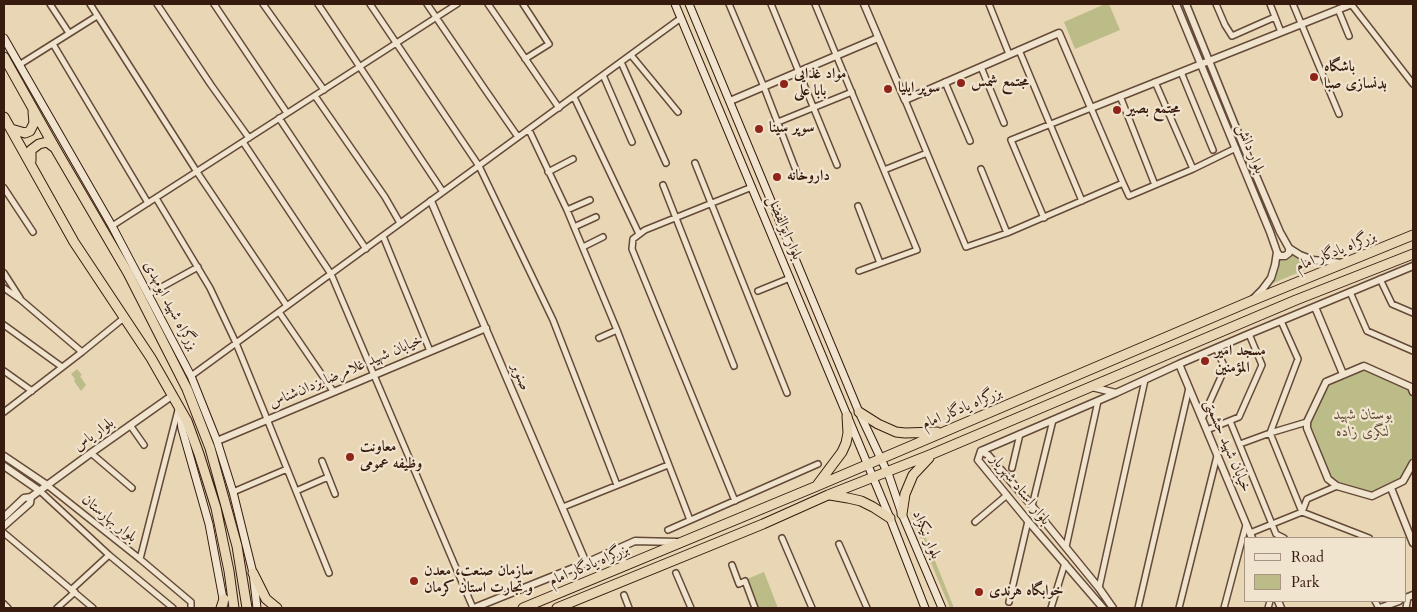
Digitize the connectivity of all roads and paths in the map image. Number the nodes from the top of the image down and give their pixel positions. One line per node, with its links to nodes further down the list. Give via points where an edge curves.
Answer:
1 (50, 4): 32 (street)
2 (91, 4): 26 (street)
3 (157, 4): 79 (street)
4 (214, 4): 69 (street)
5 (263, 4): 57 (street)
6 (318, 4): 48 (street)
7 (370, 4): 36 (street)
8 (427, 4): 27 (street)
9 (457, 4): 27 (street)
10 (488, 4): 43 (street)
11 (522, 4): 43 (street, via 549,44)
12 (675, 4): 29 (main road, بلوار ابوالفضل)
13 (689, 4): 63 (main road, بلوار ابوالفضل)
14 (729, 4): 56 (street)
15 (772, 4): 50 (street)
16 (815, 4): 41 (street)
17 (864, 4): 35 (street)
18 (989, 4): 39 (street)
19 (1176, 4): 46 (street, بلوار دانش)
20 (1186, 4): 44 (street, بلوار دانش)
21 (1216, 4): 28 (street, via 1232,36)
22 (1270, 4): 28 (street)
23 (1294, 4): 30 (street)
24 (1352, 4): 25 (street); 55 (street)
25 (1338, 9): 30 (street); 33 (street)
26 (97, 16): 32 (street); 96 (street)
27 (436, 17): 36 (street); 78 (street)
28 (1276, 17): 31 (street)
29 (681, 18): 40 (street); 103 (main road, بلوار ابوالفضل)
30 (1302, 24): 31 (street); 70 (street)
31 (1281, 32): 44 (street)
32 (69, 33): 37 (street)
33 (1349, 36)
34 (4, 38): 47 (main road, بزرگراه شهید ابومهدی)
35 (878, 38): 41 (street); 62 (street)
36 (396, 43): 48 (street); 92 (street)
37 (53, 44): 47 (street); 109 (street)
38 (1019, 50): 39 (street); 66 (street, via 1059,32); 75 (street)
39 (1010, 54): 49 (street)
40 (631, 55): 45 (street); 68 (street)
41 (837, 56): 50 (street); 58 (street)
42 (4, 57): 67 (highway, بزرگراه شهید ابومهدی)
43 (525, 59): 65 (street)
44 (1210, 61): 46 (street); 126 (street, بلوار دانش)
45 (622, 62): 52 (street); 88 (street)
46 (1201, 64): 51 (street); 84 (street, بلوار دانش)
47 (20, 65): 117 (main road, بزرگراه شهید ابومهدی)
48 (360, 66): 57 (street); 104 (street)
49 (981, 66): 53 (street); 74 (street)
50 (800, 72): 56 (street); 64 (street)
51 (1181, 72): 54 (street); 85 (street)
52 (603, 75): 60 (street); 82 (street)
53 (945, 82): 62 (street); 80 (street)
54 (1155, 82): 61 (street); 94 (street)
55 (1413, 84)
56 (764, 87): 63 (street); 73 (street)
57 (324, 90): 59 (street)
58 (852, 92): 64 (street); 95 (street)
59 (315, 96): 69 (street); 116 (street)
60 (574, 96): 65 (street); 121 (street)
61 (1120, 96): 66 (street); 100 (street)
62 (904, 100): 86 (street)
63 (730, 101): 129 (main road, بلوار ابوالفضل)
64 (814, 107): 73 (street); 91 (street)
65 (559, 108): 77 (street)
66 (1091, 108): 75 (street); 99 (street)
67 (33, 110): 76 (highway, via 34,124 30,131 25,133); 83 (highway, بزرگراه شهید ابومهدی)
68 (678, 112)
69 (287, 114): 72 (street)
70 (1340, 114)
71 (4, 117): 76 (highway)
72 (279, 118): 79 (street); 127 (street)
73 (778, 122): 98 (street)
74 (1004, 123)
75 (1050, 124): 108 (street); 115 (street, via 1011,140)
76 (11, 128): 90 (highway)
77 (528, 130): 78 (street); 97 (street)
78 (518, 137): 92 (street)
79 (249, 138): 81 (street)
80 (970, 141)
81 (243, 142): 96 (street); 139 (street)
82 (632, 142)
83 (55, 148): 90 (highway, via 47,142 36,145 31,150); 138 (highway, بزرگراه شهید ابومهدی)
84 (1236, 148): 94 (street); 128 (street, بلوار دانش)
85 (1214, 150)
86 (927, 152): 95 (street); 120 (street, via 966,248)
87 (573, 159): 97 (street)
88 (666, 163)
89 (695, 163): 110 (street)
90 (31, 164): 153 (highway, via 74,242)
91 (837, 165)
92 (479, 166): 104 (street); 218 (street, via 553,320)
93 (981, 169): 120 (street)
94 (1193, 169): 100 (street)
95 (884, 170): 132 (street, via 917,250)
96 (197, 172): 105 (street); 149 (street)
97 (548, 172): 112 (street)
98 (797, 173)
99 (1123, 183): 100 (street, via 1129,196); 108 (street)
100 (1155, 185)
101 (663, 186): 114 (street)
102 (4, 188): 119 (street)
103 (752, 188): 110 (street); 131 (main road, بلوار ابوالفضل)
104 (443, 192): 107 (street)
105 (156, 198): 109 (street); 135 (street)
106 (590, 200): 112 (street)
107 (431, 201): 116 (street); 157 (street, صنوبر)
108 (1082, 201): 115 (street)
109 (148, 203): 117 (street)
110 (710, 205): 114 (street); 179 (street)
111 (858, 206): 132 (street)
112 (567, 210): 118 (street)
113 (596, 217): 118 (street)
114 (676, 218): 121 (street); 167 (street)
115 (1044, 218): 120 (street)
116 (400, 223): 123 (street)
117 (112, 226): 140 (main road, بزرگراه شهید ابومهدی)
118 (574, 227): 125 (street)
119 (33, 232)
120 (1007, 233)
121 (640, 234): 232 (street, via 633,239 632,249)
122 (1413, 235): 133 (highway, بزرگراه یادگار امام)
123 (383, 236): 127 (street); 163 (street)
124 (603, 236): 125 (street)
125 (583, 247): 158 (street)
126 (1289, 248): 128 (street, via 1285,256); 133 (street, via 1313,260)
127 (366, 249): 139 (street)
128 (1277, 252): 148 (street, via 1271,278)
129 (793, 254): 131 (main road); 185 (main road, بلوار ابوالفضل)
130 (1413, 254): 156 (highway, بزرگراه یادگار امام)
131 (782, 259): 141 (main road, بلوار ابوالفضل)
132 (880, 263): 136 (street)
133 (1343, 264): 148 (highway, بزرگراه یادگار امام)
134 (1413, 266): 142 (street)
135 (198, 267): 146 (street); 161 (street)
136 (859, 271)
137 (4, 273): 147 (street)
138 (128, 273): 140 (highway); 231 (highway, بزرگراه شهید ابومهدی, via 187,389 210,448)
139 (331, 274): 149 (street); 170 (street)
140 (140, 278): 146 (main road, بزرگراه شهید ابومهدی)
141 (790, 278): 144 (street); 186 (main road, بلوار ابوالفضل)
142 (1380, 280): 145 (street); 152 (street, via 1392,304)
143 (4, 288): 147 (street)
144 (758, 291)
145 (1350, 292): 150 (street); 164 (street, via 1367,331)
146 (149, 294): 172 (main road, بزرگراه شهید ابومهدی)
147 (21, 300): 165 (street)
148 (1251, 301): 194 (highway, بزرگراه یادگار امام)
149 (287, 306): 151 (street)
150 (1315, 307): 154 (street); 171 (street)
151 (278, 312): 161 (street); 178 (street)
152 (1413, 313)
153 (125, 317): 165 (street); 181 (highway)
154 (1281, 321): 159 (street); 195 (street, via 1298,359)
155 (4, 325): 168 (street)
156 (1234, 327): 159 (street); 174 (highway, بزرگراه یادگار امام)
157 (486, 328): 163 (street, خیابان شهید غلامرضا یزدان‌شناس); 234 (street, صنوبر)
158 (617, 330): 160 (street); 208 (street)
159 (1249, 334): 162 (street); 190 (street, via 1262,365 1239,417)
160 (599, 338)
161 (236, 344): 172 (street); 187 (street)
162 (1216, 348): 166 (street); 188 (street, via 1225,368)
163 (430, 351): 170 (street, خیابان شهید غلامرضا یزدان‌شناس)
164 (1413, 351)
165 (82, 352): 168 (street)
166 (1179, 364): 173 (street); 175 (street, خیابان شهید حشمتی)
167 (734, 366)
168 (62, 367): 177 (street)
169 (4, 371): 177 (street)
170 (374, 374): 178 (street, خیابان شهید غلامرضا یزدان‌شناس); 286 (street)
171 (1343, 374): 176 (street, via 1364,366); 191 (street, via 1326,382)
172 (191, 376): 197 (main road, بزرگراه شهید ابومهدی)
173 (1145, 380): 180 (street); 266 (street)
174 (1090, 386): 180 (street); 202 (highway, بزرگراه یادگار امام)
175 (1189, 388): 188 (street, خیابان شهید حشمتی); 298 (street)
176 (1413, 388)
177 (32, 391): 184 (street)
178 (333, 391): 187 (street, خیابان شهید غلامرضا یزدان‌شناس)
179 (787, 393)
180 (1116, 394): 182 (street)
181 (172, 395): 183 (highway); 192 (street, بلوار یاس)
182 (1098, 401): 189 (street); 255 (street)
183 (179, 407): 258 (street); 272 (main road, via 182,429 209,524); 282 (highway, via 187,421 216,508)
184 (4, 412)
185 (859, 412): 194 (highway, via 896,432); 205 (main road, بلوار ابوالفضل)
186 (847, 416): 210 (main road, بلوار ابوالفضل); 219 (highway, via 846,443)
187 (267, 419): 197 (street, خیابان شهید غلامرضا یزدان‌شناس); 213 (street)
188 (1202, 419): 193 (street, خیابان شهید حشمتی)
189 (1053, 420): 196 (street); 233 (street)
190 (1230, 421): 193 (street); 198 (street)
191 (1307, 422): 195 (street); 220 (street, via 1328,479)
192 (130, 425): 199 (street); 201 (street, بلوار یاس)
193 (1207, 430): 204 (street, خیابان شهید حشمتی)
194 (944, 431): 205 (highway, بزرگراه یادگار امام)
195 (1270, 433): 198 (street); 235 (street)
196 (1020, 434): 200 (street); 212 (street)
197 (217, 441): 226 (main road, بزرگراه شهید ابومهدی)
198 (1240, 444): 242 (street)
199 (144, 445)
200 (981, 451): 221 (street, بلوار استاد شهریار); 229 (street, بلوار استاد شهریار, via 978,460)
201 (91, 453): 217 (street, بلوار یاس); 222 (street)
202 (932, 454): 214 (highway, بزرگراه یادگار امام); 236 (highway, via 913,475 905,494)
203 (4, 456): 217 (street, بلوار بهارستان)
204 (1218, 456): 243 (street, خیابان شهید حشمتی); 299 (street)
205 (880, 459): 210 (highway, بزرگراه یادگار امام); 214 (main road, بلوار نیکزاد)
206 (322, 461): 215 (street)
207 (1413, 463): 223 (street, via 1403,481)
208 (668, 464): 218 (street); 239 (street)
209 (818, 464): 232 (street)
210 (867, 464): 216 (main road, بلوار نیکزاد); 219 (highway, بزرگراه یادگار امام)
211 (4, 466): 224 (street, بلوار بهارستان)
212 (1012, 468)
213 (287, 469): 225 (street); 226 (street)
214 (887, 472): 216 (highway, بزرگراه یادگار امام); 236 (main road, بلوار نیکزاد)
215 (328, 477): 225 (street); 227 (street)
216 (873, 478): 228 (highway, بزرگراه یادگار امام); 238 (main road, بلوار نیکزاد)
217 (47, 485): 224 (street, بلوار یاس); 258 (street, بلوار بهارستان)
218 (617, 485): 234 (street)
219 (817, 486): 252 (highway, بزرگراه یادگار امام)
220 (1336, 486): 223 (street, via 1372,496); 235 (street, via 1307,498)
221 (1015, 487): 229 (street); 233 (street, بلوار استاد شهریار)
222 (132, 488)
223 (1391, 488): 253 (street)
224 (40, 491): 230 (street, بلوار یاس); 257 (street, بلوار بهارستان)
225 (296, 491): 264 (street)
226 (233, 492): 245 (main road, بزرگراه شهید ابومهدی)
227 (335, 494)
228 (828, 495): 238 (highway, via 861,501); 275 (highway, بزرگراه یادگار امام)
229 (1007, 495): 240 (street, بلوار استاد شهریار); 241 (street)
230 (31, 497): 237 (street, بلوار یاس, via 24,498); 244 (street, بلوار یاس, via 30,503)
231 (224, 498): 245 (main road); 283 (highway, بزرگراه شهید ابومهدی, via 238,546)
232 (735, 500): 239 (street)
233 (1032, 506): 255 (street, بلوار استاد شهریار)
234 (563, 507): 259 (street, صنوبر)
235 (1302, 512): 242 (street); 250 (street)
236 (902, 514): 294 (main road, بلوار نیکزاد)
237 (4, 517)
238 (890, 518): 293 (main road, بلوار نیکزاد)
239 (690, 520): 246 (street)
240 (1028, 521): 260 (street, بلوار استاد شهریار); 270 (street)
241 (975, 522)
242 (1272, 524): 248 (street); 249 (street, via 1276,534)
243 (1246, 525): 248 (street, خیابان شهید حشمتی); 300 (street)
244 (4, 526)
245 (242, 530): 263 (main road, بزرگراه شهید ابومهدی)
246 (668, 530)
247 (4, 533): 267 (street)
248 (1251, 536)
249 (1282, 537)
250 (1366, 537)
251 (782, 538): 291 (street)
252 (681, 542): 256 (street, via 635,541); 262 (highway, بزرگراه یادگار امام)
253 (1413, 543)
254 (839, 544): 292 (street)
255 (1066, 548): 266 (street, بلوار استاد شهریار)
256 (614, 550): 259 (street); 262 (street, via 621,555)
257 (109, 555): 267 (street); 279 (street, بلوار بهارستان)
258 (140, 559): 280 (street, بلوار بهارستان, via 190,602)
259 (586, 563): 286 (street)
260 (1064, 563): 274 (street, بلوار استاد شهریار); 295 (street)
261 (732, 565): 290 (street, via 739,584 744,581)
262 (622, 567): 287 (highway, بزرگراه یادگار امام)
263 (253, 573): 284 (main road, بزرگراه شهید ابومهدی); 285 (highway, via 266,599)
264 (329, 573)
265 (676, 573): 289 (street)
266 (1099, 588): 297 (street, بلوار استاد شهریار)
267 (73, 591): 277 (street); 278 (street)
268 (624, 596): 288 (street)
269 (1409, 597): 302 (street)
270 (1008, 602)
271 (1395, 602): 301 (street)
272 (224, 603): 281 (highway)
273 (4, 604): 276 (street)
274 (1097, 605): 296 (street, بلوار استاد شهریار)
275 (560, 607)
276 (8, 608)
277 (57, 608)
278 (93, 608)
279 (173, 608)
280 (191, 608)
281 (221, 608)
282 (234, 608)
283 (247, 608)
284 (257, 608)
285 (277, 608)
286 (474, 608)
287 (523, 608)
288 (629, 608)
289 (690, 608)
290 (755, 608)
291 (812, 608)
292 (866, 608)
293 (925, 608)
294 (942, 608)
295 (1051, 608)
296 (1103, 608)
297 (1114, 608)
298 (1138, 608)
299 (1178, 608)
300 (1224, 608)
301 (1380, 608)
302 (1406, 608)

